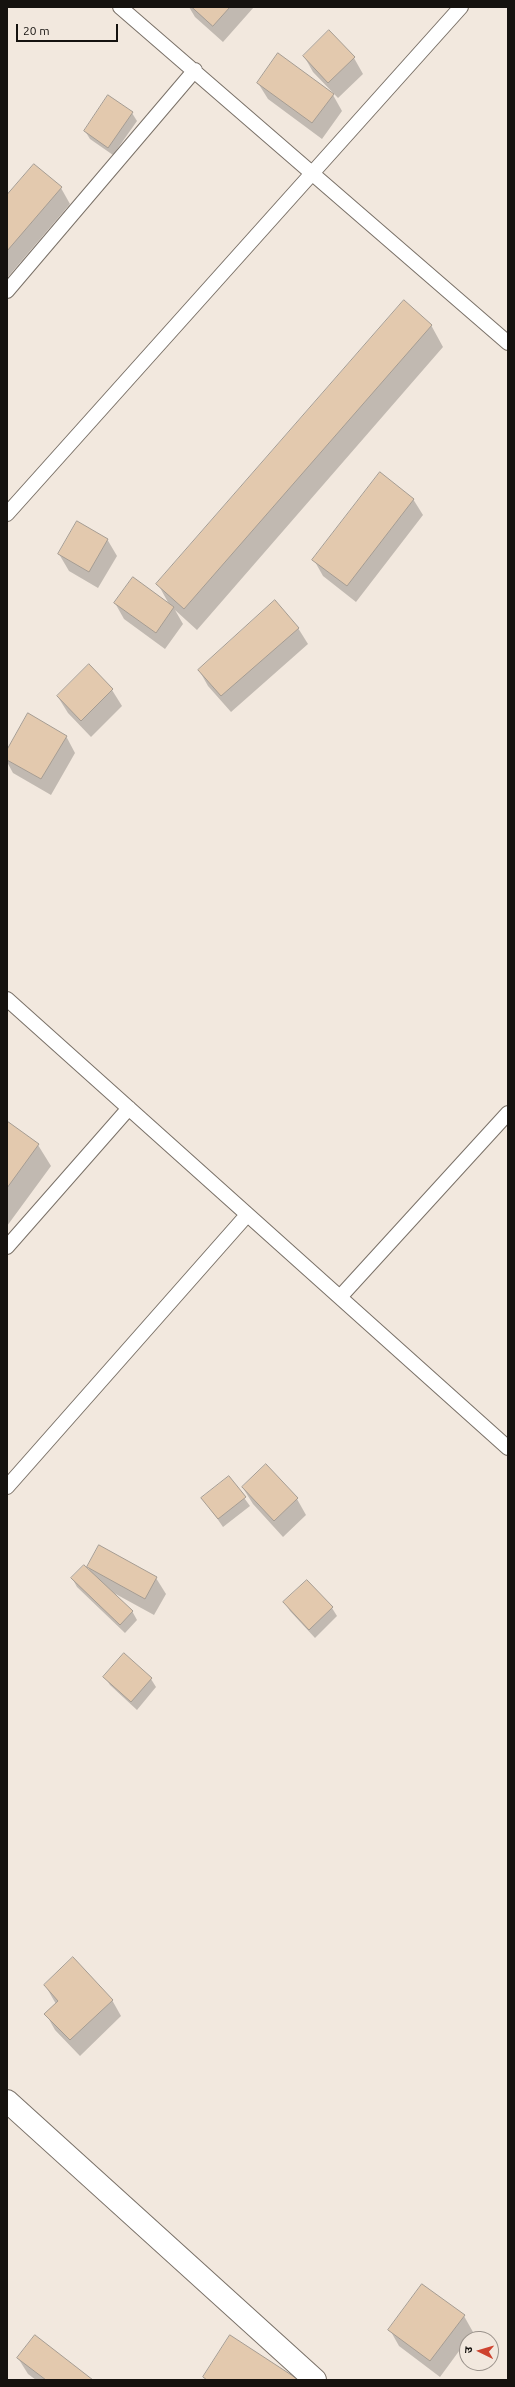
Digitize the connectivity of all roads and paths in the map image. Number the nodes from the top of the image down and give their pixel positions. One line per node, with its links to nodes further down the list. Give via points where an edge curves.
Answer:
1 (120, 7): 3 (lane)
2 (461, 7): 4 (lane)
3 (195, 70): 4 (lane); 5 (lane)
4 (313, 173): 6 (lane); 7 (lane)
5 (7, 291)
6 (508, 343)
7 (7, 514)
8 (7, 999): 9 (lane)
9 (129, 1108): 11 (lane); 12 (lane)
10 (508, 1113): 13 (lane)
11 (247, 1215): 13 (lane); 15 (lane)
12 (7, 1247)
13 (340, 1298): 14 (lane)
14 (508, 1448)
15 (7, 1487)
16 (7, 2101): 17 (street)
17 (315, 2380)

